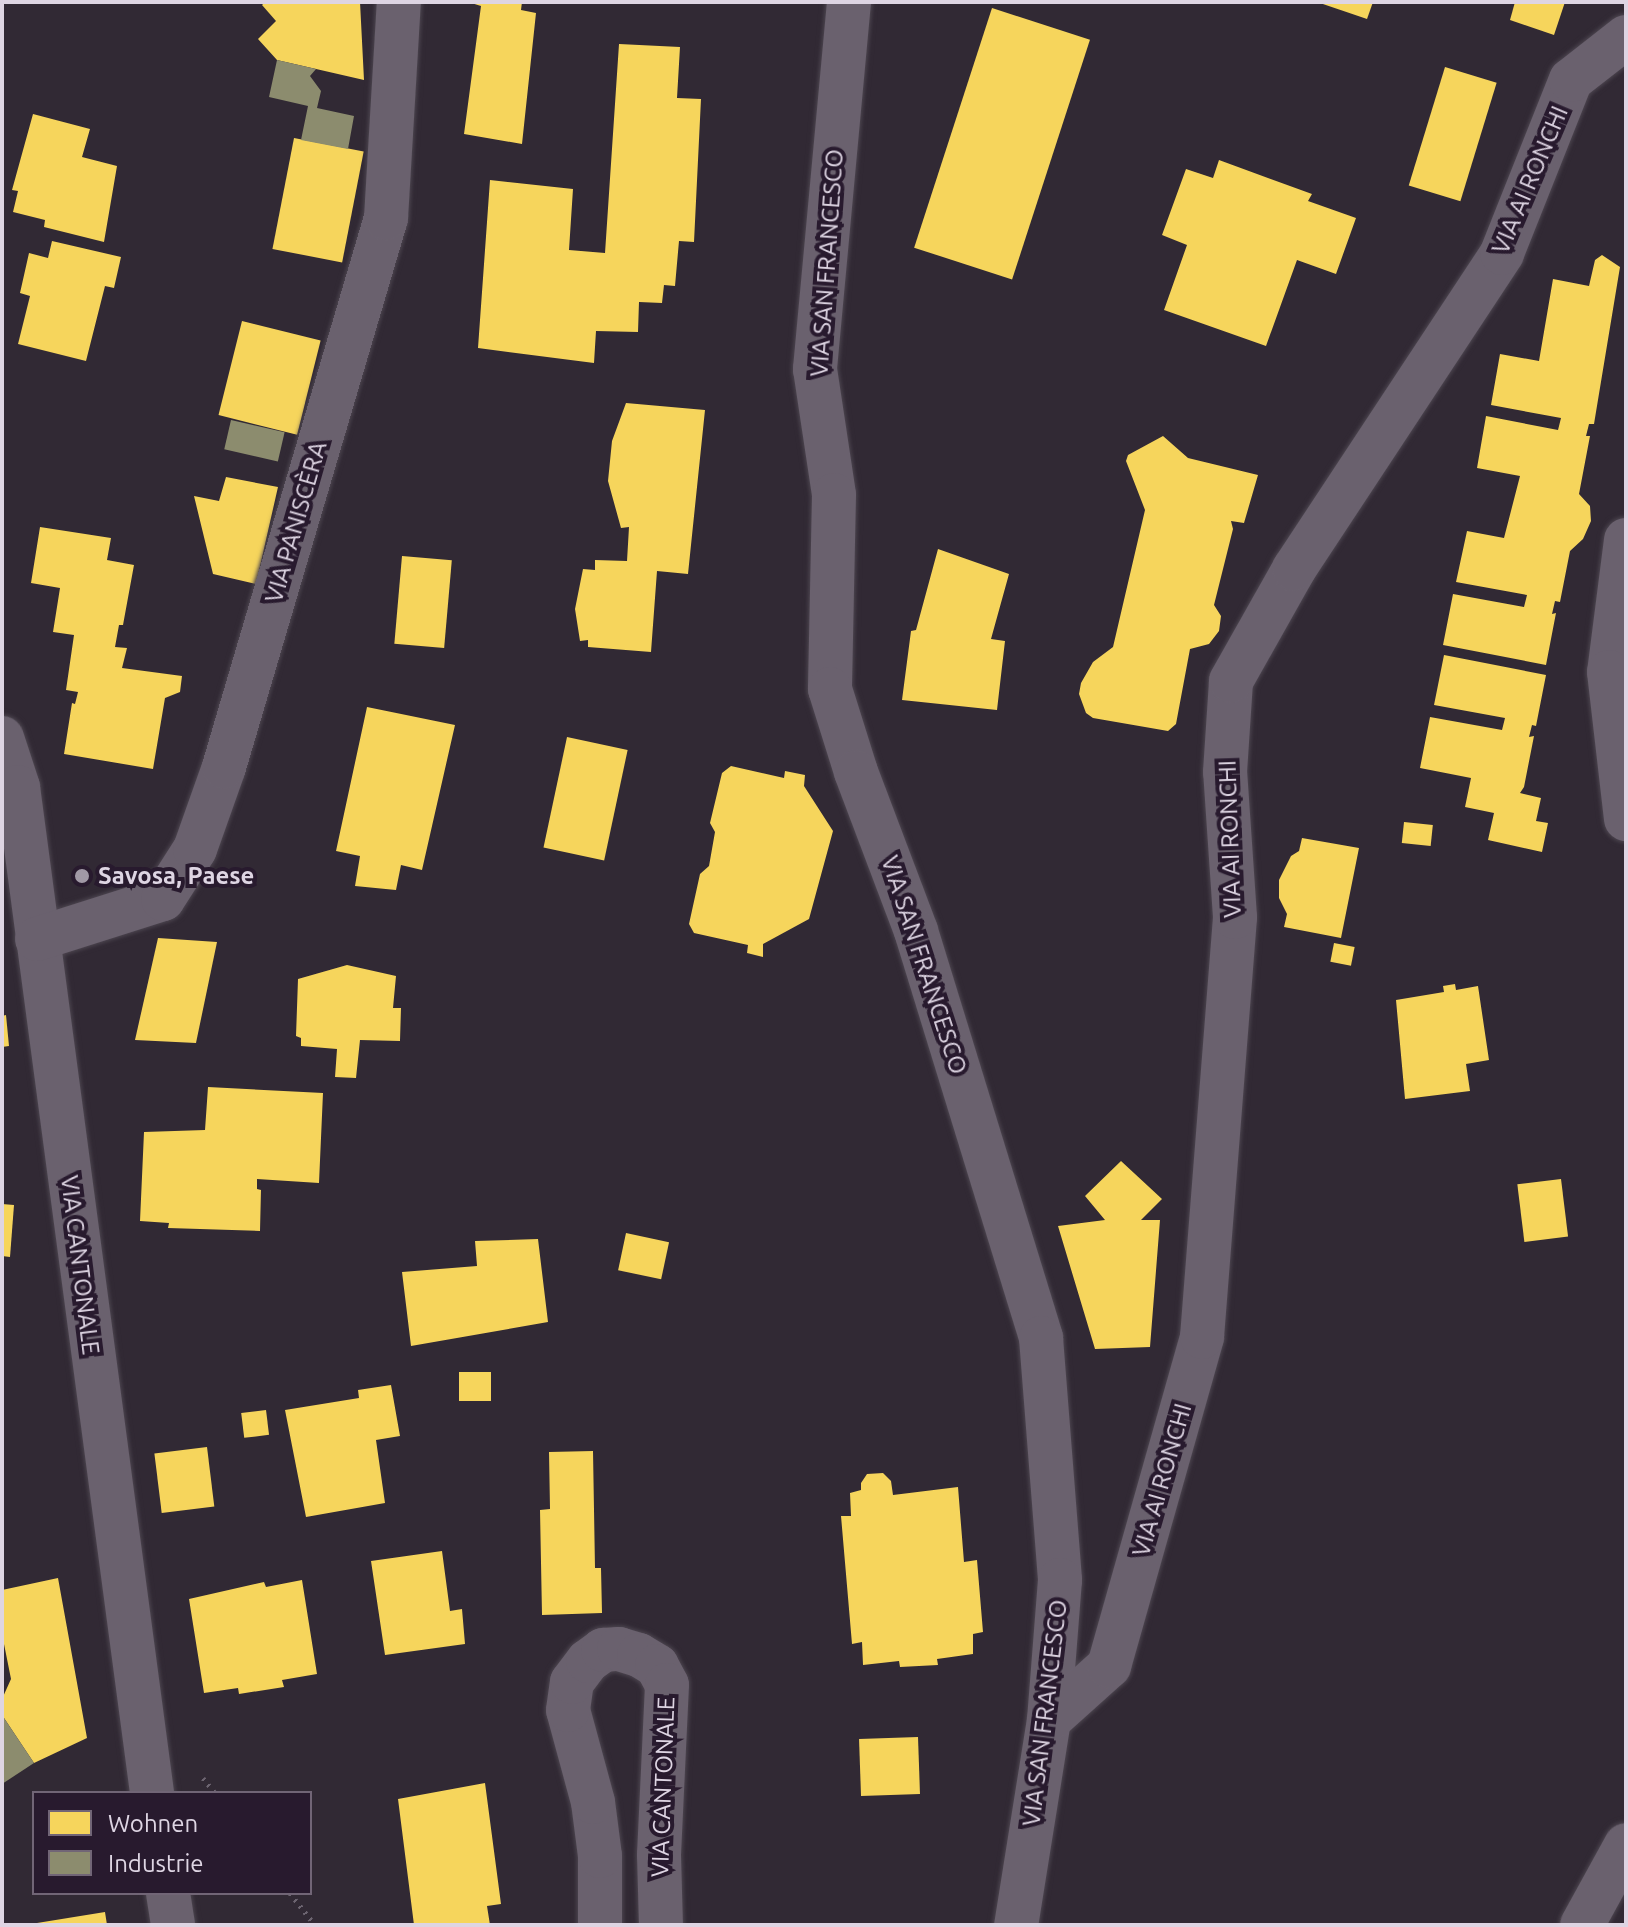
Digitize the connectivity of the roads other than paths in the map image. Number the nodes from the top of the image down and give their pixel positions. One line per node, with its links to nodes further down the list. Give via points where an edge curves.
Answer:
1 (399, 2): 7 (street, VIA PANISCÈRA, via 386,218 195,849 163,899)
2 (849, 2): 8 (street, VIA SAN FRANCESCO, via 815,369 834,495 830,689 916,931 1041,1338 1060,1580)
3 (1626, 37): 8 (street, VIA AI RONCHI, via 1571,80 1502,253 1294,569 1231,681 1225,772 1235,917 1202,1337 1109,1666)
4 (1626, 540): 6 (street, via 1609,672)
5 (2, 738): 7 (street, VIA CANTONALE, via 18,787)
6 (1626, 819)
7 (37, 939): 9 (street, VIA CANTONALE)
8 (1049, 1720): 15 (street, VIA SAN FRANCESCO)
9 (152, 1791)
10 (1626, 1845): 16 (street)
11 (168, 1895): 12 (street)
12 (173, 1925)
13 (600, 1925): 14 (street, VIA CANTONALE, via 593,1802 568,1710 572,1682 588,1661 603,1650 619,1649 657,1666 667,1685)
14 (661, 1925)
15 (1016, 1925)
16 (1582, 1925)

